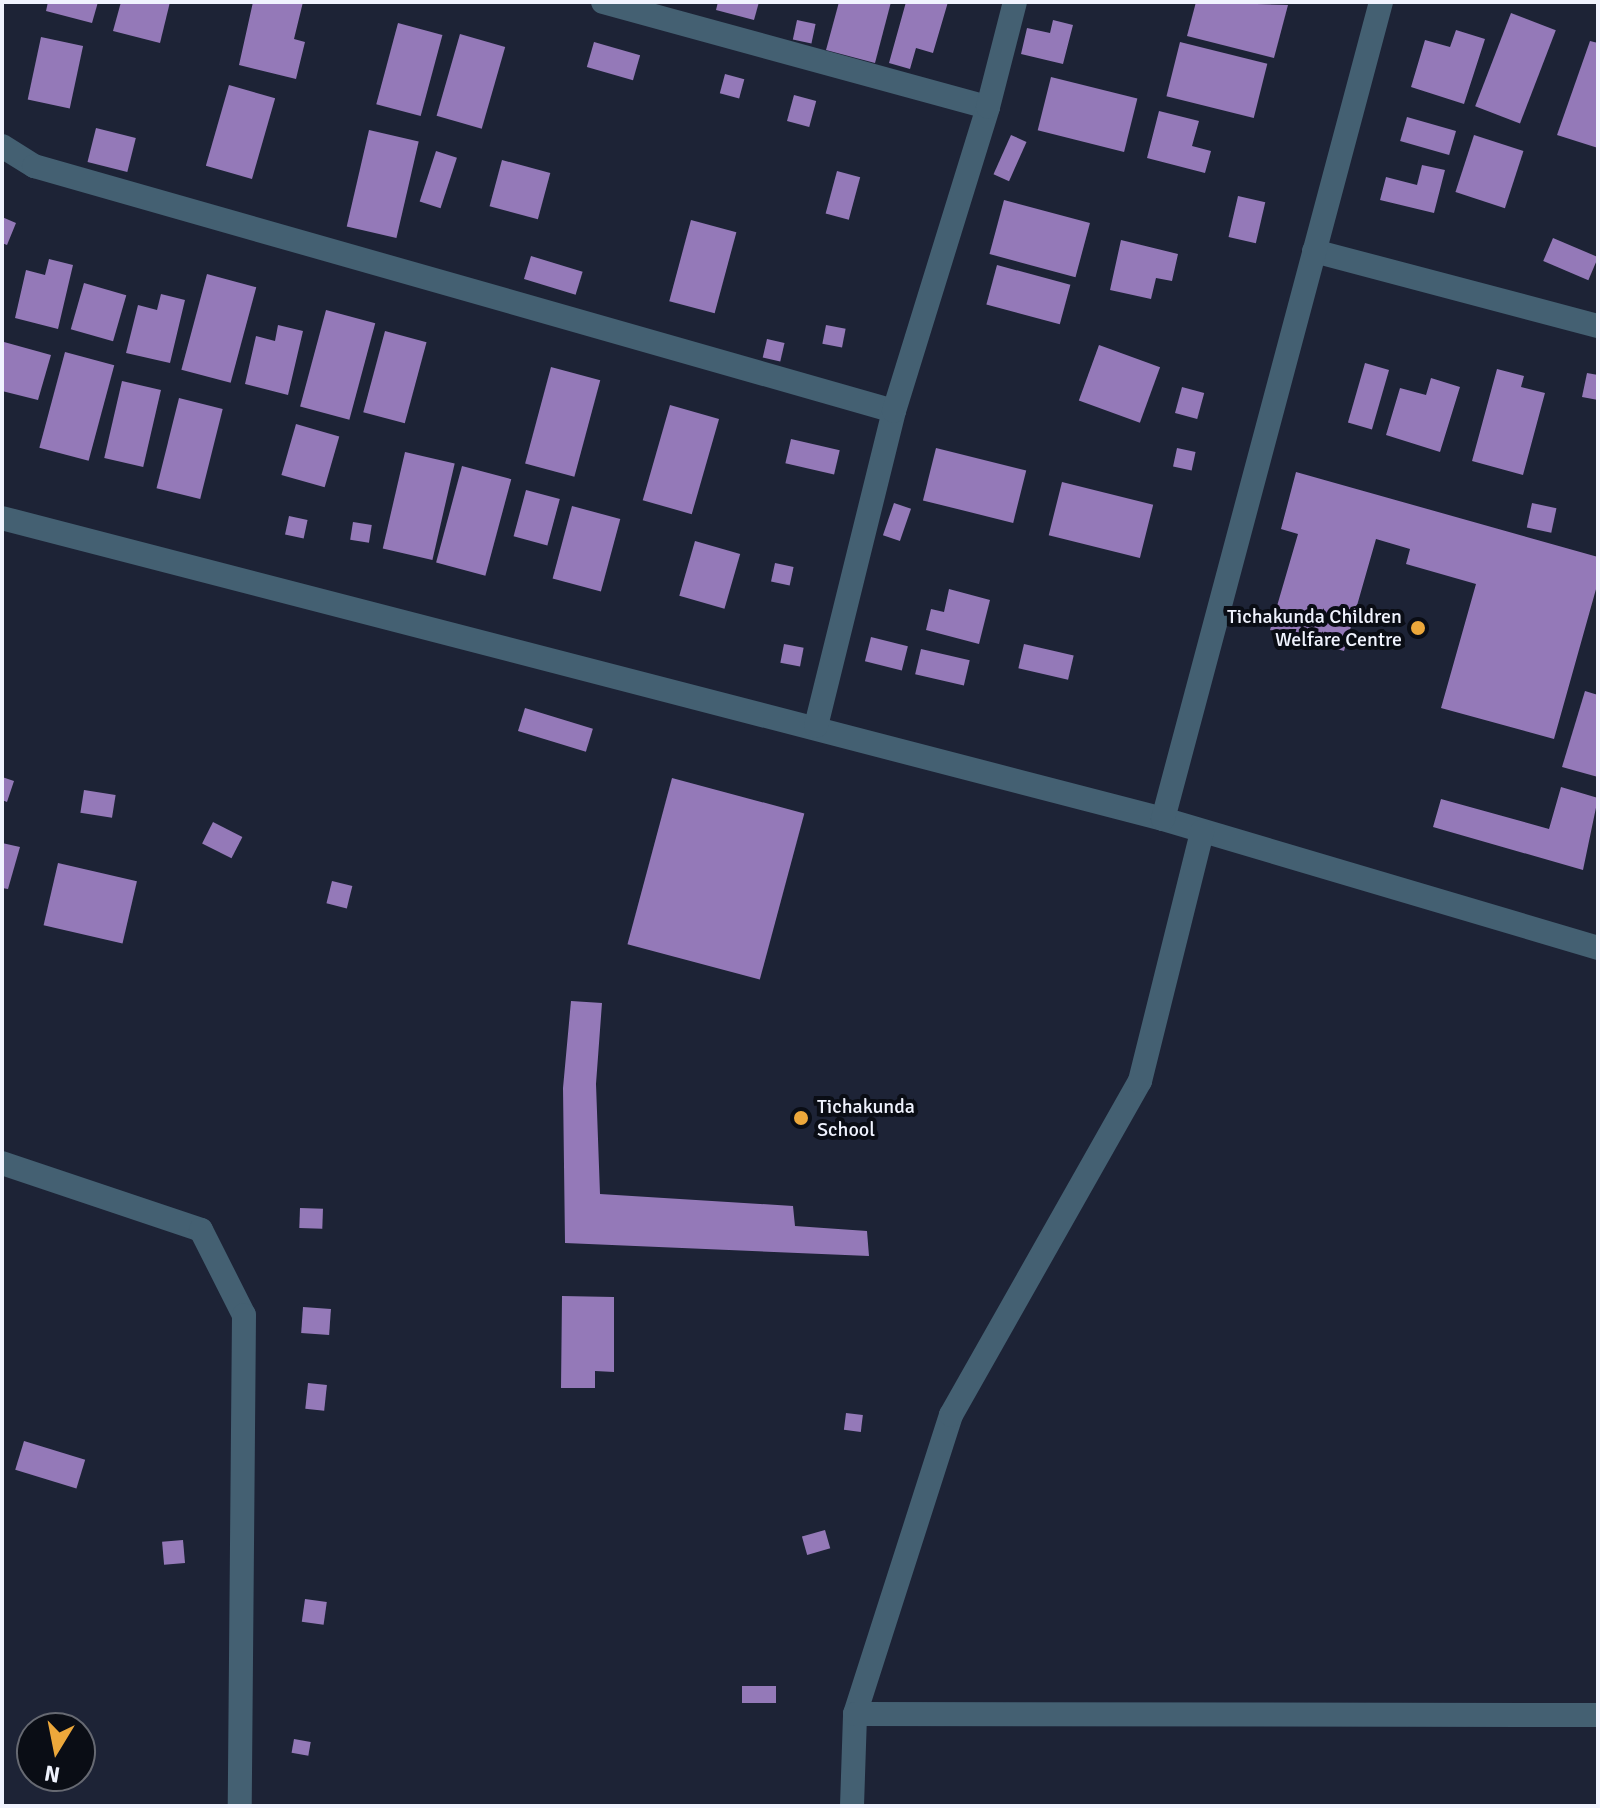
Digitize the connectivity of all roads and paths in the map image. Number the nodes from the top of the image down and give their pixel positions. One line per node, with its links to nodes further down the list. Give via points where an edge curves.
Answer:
1 (603, 2): 4 (street)
2 (1015, 2): 4 (street)
3 (1381, 2): 6 (street)
4 (988, 107): 8 (street)
5 (2, 146): 8 (street, via 34,166)
6 (1314, 251): 7 (street); 11 (street)
7 (1598, 326)
8 (894, 411): 10 (street)
9 (2, 518): 10 (street)
10 (816, 726): 11 (street)
11 (1163, 819): 12 (street)
12 (1202, 832): 13 (street); 15 (street, via 1140,1081 951,1415)
13 (1598, 948)
14 (2, 1163): 17 (street, via 201,1230 244,1315)
15 (855, 1714): 16 (street); 18 (street)
16 (1598, 1715)
17 (240, 1806)
18 (852, 1806)

